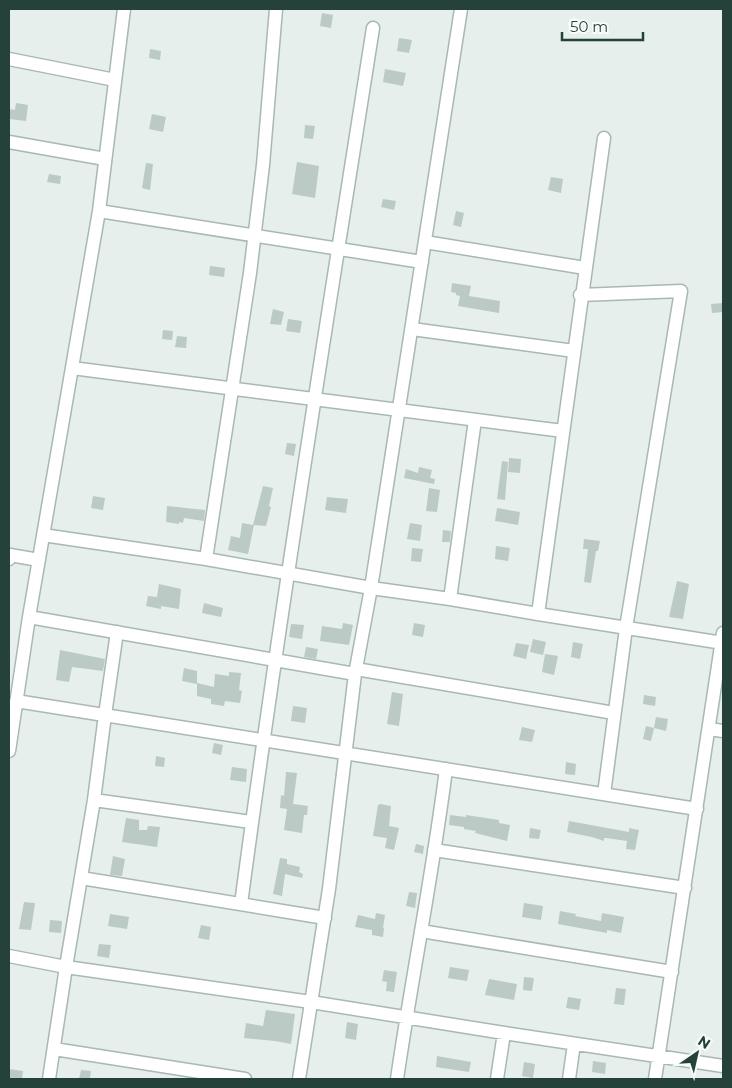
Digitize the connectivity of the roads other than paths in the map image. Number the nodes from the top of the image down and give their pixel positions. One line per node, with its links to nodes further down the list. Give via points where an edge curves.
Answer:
1 (124, 9): 6 (street)
2 (276, 9): 11 (street)
3 (461, 9): 12 (street)
4 (372, 28): 13 (street)
5 (9, 59): 6 (street)
6 (115, 80): 9 (street)
7 (604, 138): 15 (street)
8 (9, 142): 9 (street)
9 (105, 159): 10 (street)
10 (99, 211): 11 (street); 19 (street)
11 (255, 236): 13 (street); 20 (street)
12 (425, 242): 14 (street); 15 (street)
13 (338, 249): 14 (street); 21 (street)
14 (422, 262): 17 (street)
15 (585, 268): 16 (street)
16 (581, 295): 18 (street); 34 (street, via 681,291)
17 (412, 329): 18 (street); 22 (street)
18 (574, 351): 24 (street)
19 (72, 368): 20 (street); 25 (street)
20 (232, 389): 21 (street); 27 (street)
21 (314, 399): 22 (street); 29 (street)
22 (399, 410): 23 (street); 30 (street)
23 (475, 420): 24 (street); 31 (street)
24 (563, 431): 32 (street)
25 (43, 535): 27 (street); 28 (street)
26 (9, 559): 28 (street, via 10,555)
27 (206, 559): 29 (street)
28 (39, 560): 33 (street)
29 (287, 573): 30 (street); 37 (street)
30 (372, 588): 31 (street); 38 (street)
31 (450, 599): 32 (street)
32 (538, 614): 34 (street)
33 (29, 617): 35 (street); 39 (street)
34 (626, 628): 36 (street); 40 (street)
35 (117, 632): 37 (street); 41 (street)
36 (723, 640): 42 (street)
37 (275, 660): 38 (street); 44 (street)
38 (356, 671): 40 (street); 46 (street)
39 (16, 701): 41 (street); 45 (street)
40 (614, 712): 48 (street)
41 (105, 715): 44 (street); 49 (street)
42 (709, 729): 43 (street); 50 (street)
43 (723, 732)
44 (262, 740): 46 (street); 51 (street)
45 (9, 751)
46 (346, 753): 47 (street); 56 (street)
47 (446, 769): 48 (street); 52 (street)
48 (604, 794): 50 (street)
49 (94, 800): 51 (street); 53 (street)
50 (697, 809): 54 (street)
51 (252, 822): 55 (street)
52 (434, 850): 54 (street); 57 (street)
53 (81, 878): 55 (street); 59 (street)
54 (684, 888): 60 (street)
55 (241, 904): 56 (street)
56 (325, 918): 61 (street)
57 (421, 931): 60 (street); 62 (street)
58 (9, 956): 59 (street)
59 (66, 966): 61 (street); 65 (street)
60 (672, 972): 66 (street)
61 (311, 1002): 62 (street); 70 (street)
62 (406, 1017): 63 (street); 71 (street)
63 (504, 1033): 64 (street); 72 (street)
64 (574, 1044): 66 (street); 73 (street)
65 (54, 1049): 68 (street); 69 (street)
66 (659, 1057): 67 (street); 74 (street)
67 (723, 1066)
68 (49, 1079)
69 (245, 1079)
70 (299, 1079)
71 (397, 1079)
72 (497, 1079)
73 (570, 1079)
74 (655, 1079)

